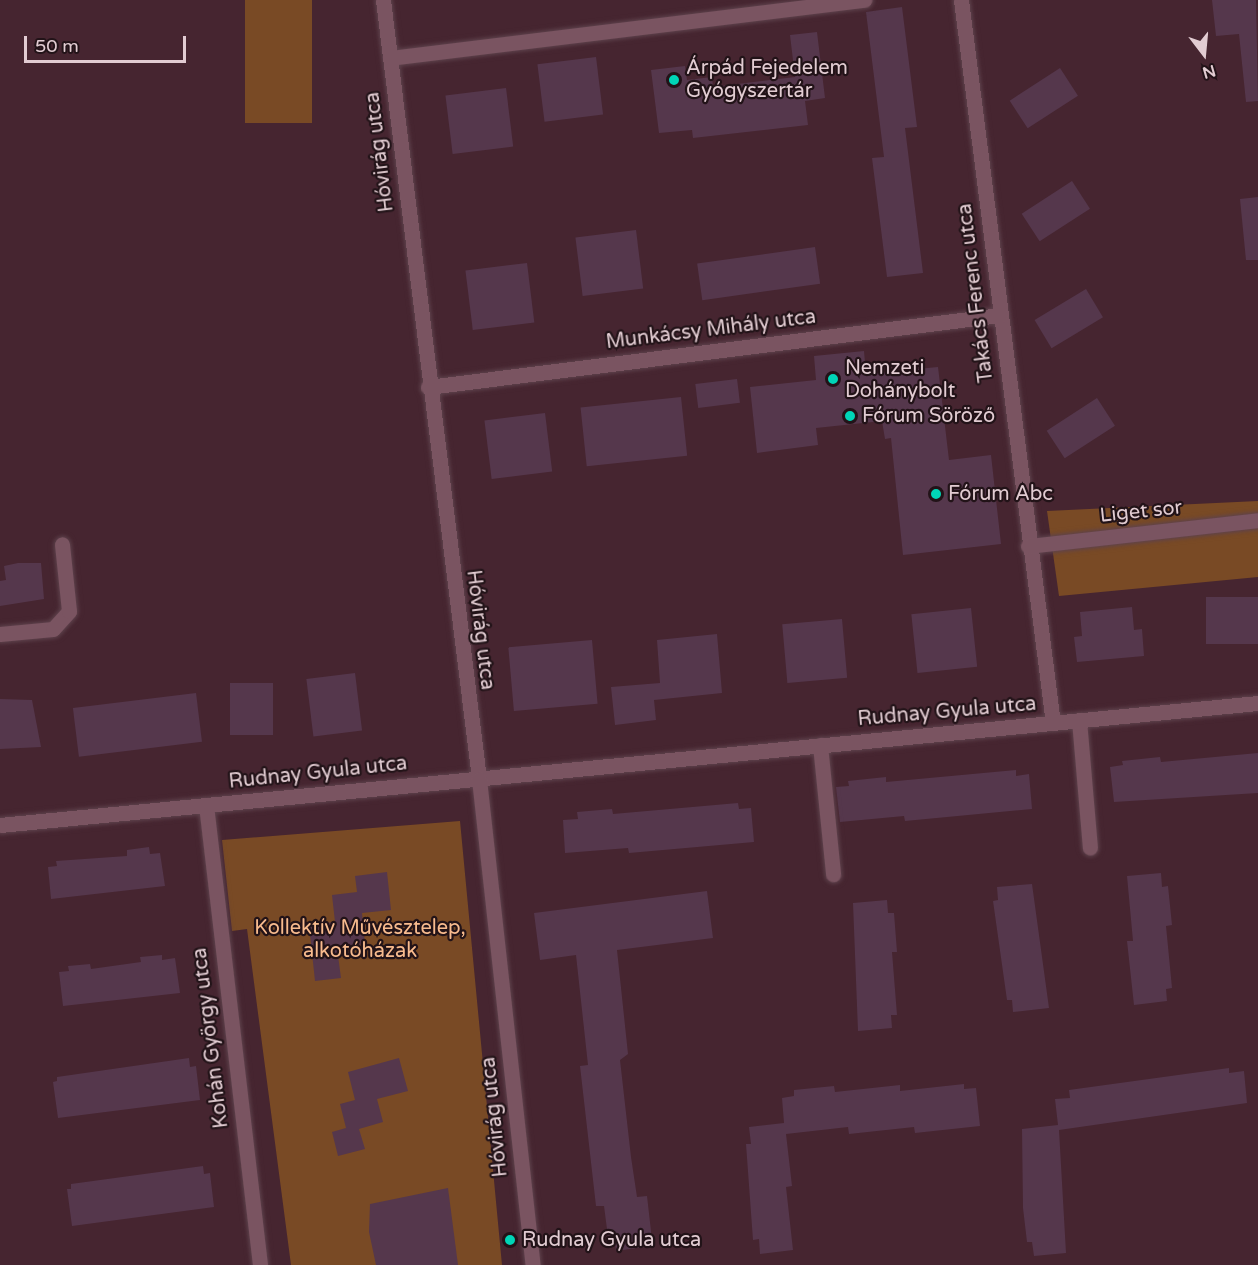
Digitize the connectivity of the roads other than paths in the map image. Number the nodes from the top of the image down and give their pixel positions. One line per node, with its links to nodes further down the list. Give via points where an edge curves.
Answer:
1 (383, 0): 4 (street, Hóvirág utca)
2 (864, 0): 4 (street)
3 (961, 0): 5 (street, Takács Ferenc utca)
4 (390, 58): 6 (street, Hóvirág utca)
5 (1000, 315): 6 (street, Munkácsy Mihály utca); 9 (street, Takács Ferenc utca)
6 (428, 387): 15 (street, Hóvirág utca)
7 (1258, 520): 9 (street, Liget sor)
8 (62, 544): 10 (street, via 69,611 52,629)
9 (1028, 546): 13 (street, Takács Ferenc utca)
10 (0, 634)
11 (1258, 703): 12 (street, Rudnay Gyula utca)
12 (1079, 720): 13 (street, Rudnay Gyula utca); 18 (street)
13 (1053, 723): 14 (street, Rudnay Gyula utca)
14 (820, 745): 15 (street, Rudnay Gyula utca); 19 (street)
15 (478, 778): 16 (street, Rudnay Gyula utca); 21 (street, Hóvirág utca)
16 (206, 805): 17 (street, Rudnay Gyula utca); 20 (street, Kohán György utca)
17 (0, 825)
18 (1090, 848)
19 (833, 874)
20 (260, 1265)
21 (533, 1265)

